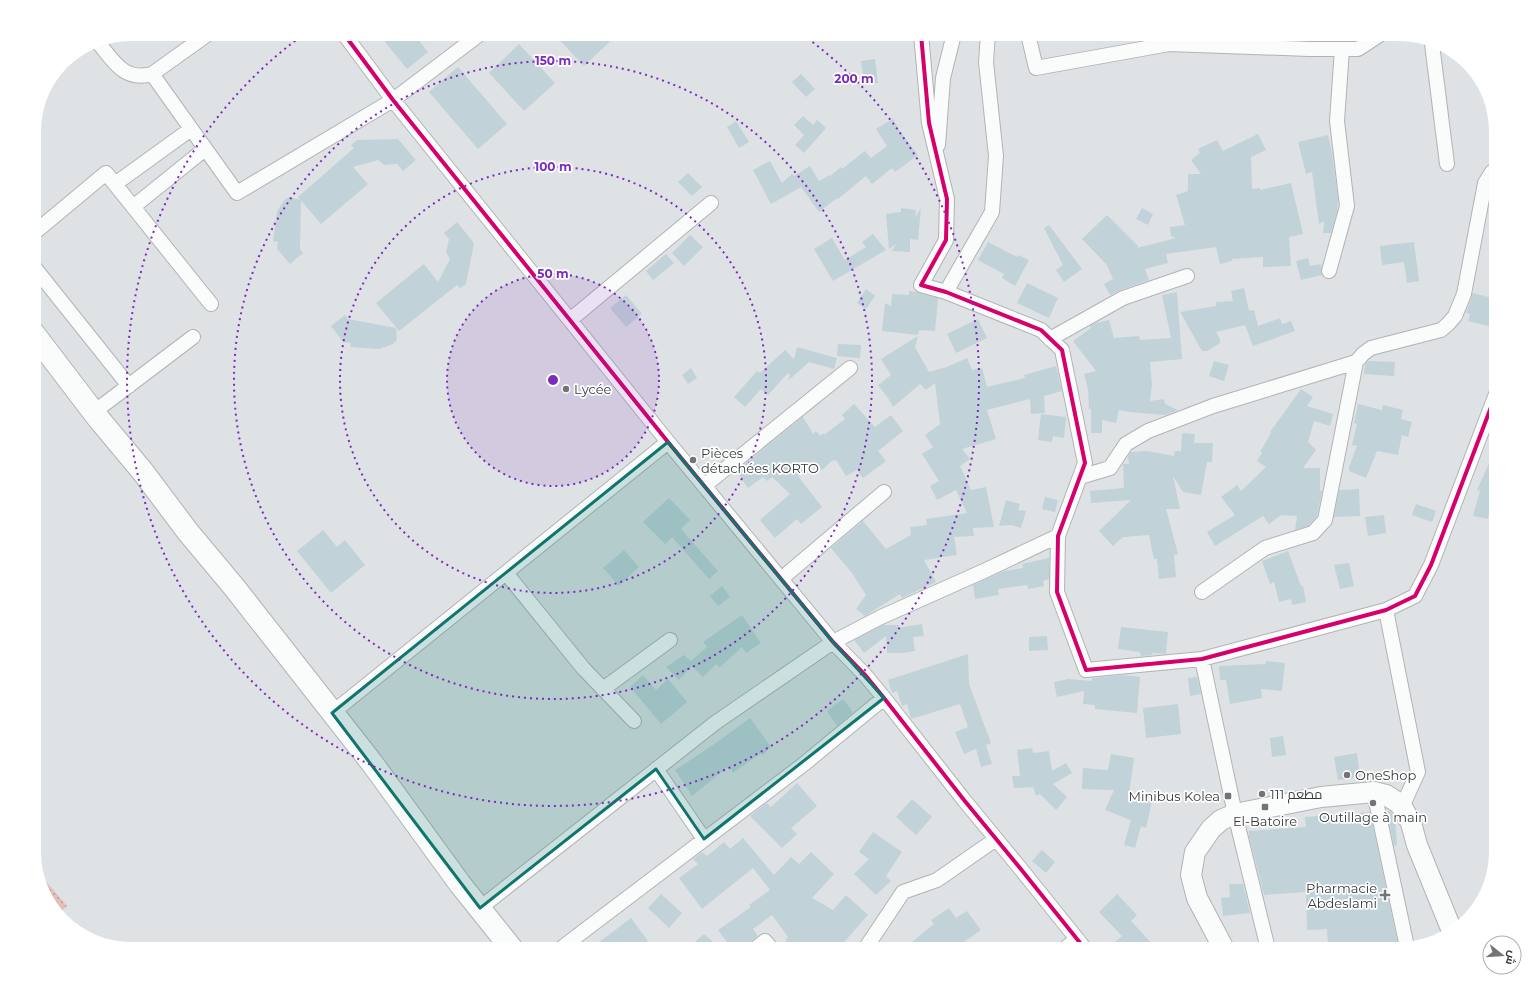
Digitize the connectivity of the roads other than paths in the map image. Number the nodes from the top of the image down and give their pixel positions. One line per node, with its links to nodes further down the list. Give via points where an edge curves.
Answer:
1 (198, 41): 14 (street)
2 (349, 41): 15 (street)
3 (471, 41): 15 (street)
4 (923, 41): 18 (street, via 929,123)
5 (952, 41): 18 (street, via 943,78)
6 (988, 41): 28 (street, via 986,62 996,156 992,212)
7 (1030, 41): 8 (street, via 1036,68 1168,44)
8 (1222, 41)
9 (1251, 41): 13 (street)
10 (1370, 41): 13 (street, via 1358,49)
11 (101, 46): 14 (street, via 121,70 142,77)
12 (1432, 48): 19 (street)
13 (1342, 49): 25 (street, via 1337,121 1347,206)
14 (152, 74): 16 (street)
15 (393, 100): 17 (street, via 237,193); 30 (street)
16 (191, 129): 17 (street); 21 (street)
17 (205, 149): 23 (street)
18 (937, 159): 28 (street, via 947,199 946,240 920,285)
19 (1447, 164)
20 (1489, 176): 34 (street, via 1485,182 1464,294 1455,316 1441,330 1371,348)
21 (115, 184): 23 (street); 24 (street, via 106,173)
22 (711, 204): 30 (street)
23 (133, 207): 29 (street)
24 (41, 227)
25 (1329, 271)
26 (1187, 276): 32 (street, via 1123,298)
27 (41, 277): 36 (street)
28 (946, 292): 32 (street, via 1041,330)
29 (211, 304)
30 (570, 320): 39 (street)
31 (193, 337): 36 (street)
32 (1050, 339): 40 (street, via 1062,350 1085,463)
33 (41, 343): 37 (main road)
34 (1356, 362): 40 (street, via 1214,406 1148,431 1126,444 1110,468); 46 (street, via 1325,520 1321,526 1313,533 1265,548)
35 (850, 368): 41 (street)
36 (129, 386): 37 (street)
37 (94, 412): 53 (main road)
38 (1489, 412): 47 (street, via 1431,565 1414,596)
39 (668, 442): 41 (street); 44 (street)
40 (1080, 477): 43 (street)
41 (704, 486): 45 (street)
42 (884, 492): 45 (street)
43 (1058, 536): 49 (street, via 881,616); 50 (street, via 1057,592 1086,670)
44 (506, 573): 51 (street); 53 (street)
45 (781, 579): 49 (street)
46 (1202, 592)
47 (1386, 610): 50 (street); 57 (street, via 1418,772)
48 (670, 640): 51 (street)
49 (833, 642): 52 (street); 55 (street, via 715,723)
50 (1202, 659): 58 (street)
51 (603, 689): 54 (street)
52 (884, 698): 59 (street); 60 (street, via 804,764)
53 (332, 713): 61 (main road)
54 (634, 721)
55 (656, 769): 60 (street); 61 (street)
56 (1374, 792): 57 (main road, via 1391,797); 58 (main road, via 1321,797); 63 (street)
57 (1402, 807): 62 (main road, via 1411,823 1417,845)
58 (1235, 814): 68 (main road, via 1221,820 1211,829 1195,852 1191,867 1197,898); 69 (street)
59 (996, 839): 66 (street, via 937,880 903,892); 67 (street)
60 (704, 840): 65 (street)
61 (480, 908): 64 (main road)
62 (1450, 926)
63 (1406, 941)
64 (507, 942)
65 (569, 942)
66 (873, 942)
67 (1079, 942)
68 (1220, 942)
69 (1266, 942)

